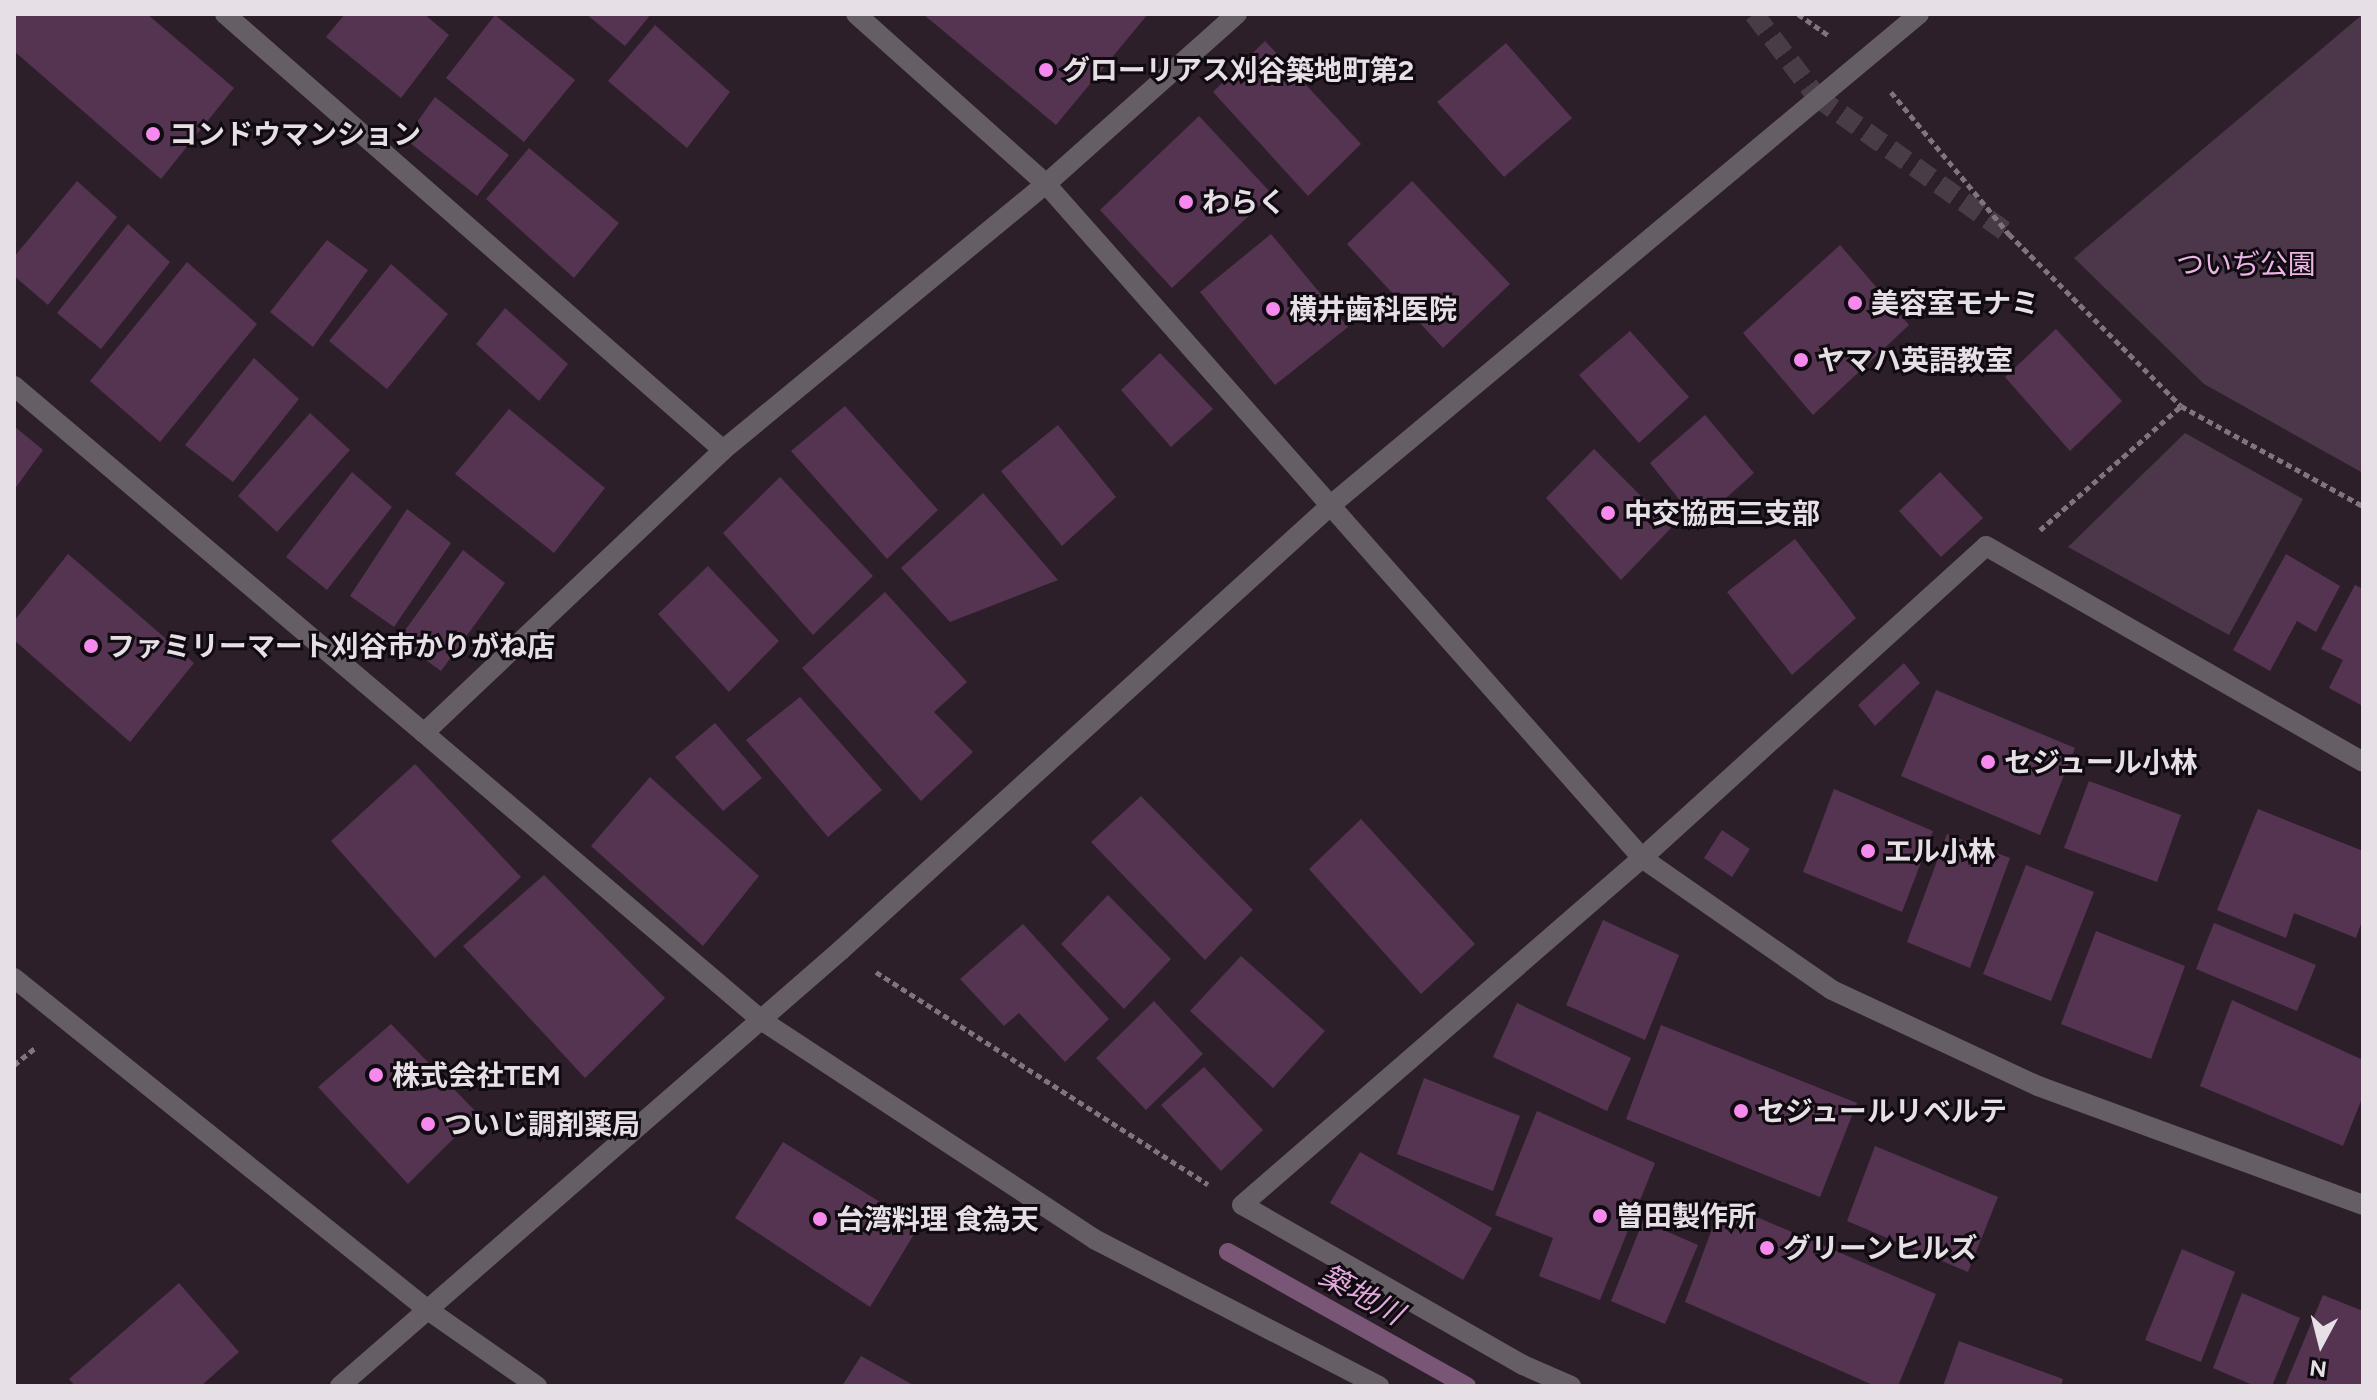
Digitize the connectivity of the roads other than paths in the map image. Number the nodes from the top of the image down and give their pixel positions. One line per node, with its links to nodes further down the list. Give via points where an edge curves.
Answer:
1 (225, 14): 7 (street)
2 (856, 14): 5 (street)
3 (1237, 14): 5 (street)
4 (1919, 14): 8 (street)
5 (1046, 184): 7 (street); 8 (street)
6 (14, 386): 9 (street)
7 (723, 450): 9 (street)
8 (1331, 505): 11 (street); 13 (street)
9 (424, 733): 13 (street)
10 (2363, 762): 11 (street, via 1986,546)
11 (1642, 858): 14 (street, via 1832,990 2038,1086); 19 (street, via 1242,1205 1523,1365)
12 (14, 978): 15 (street)
13 (761, 1020): 15 (street); 18 (street, via 1094,1239)
14 (2363, 1205)
15 (428, 1310): 16 (street); 17 (street)
16 (340, 1386)
17 (537, 1386)
18 (1379, 1386)
19 (1571, 1386)

